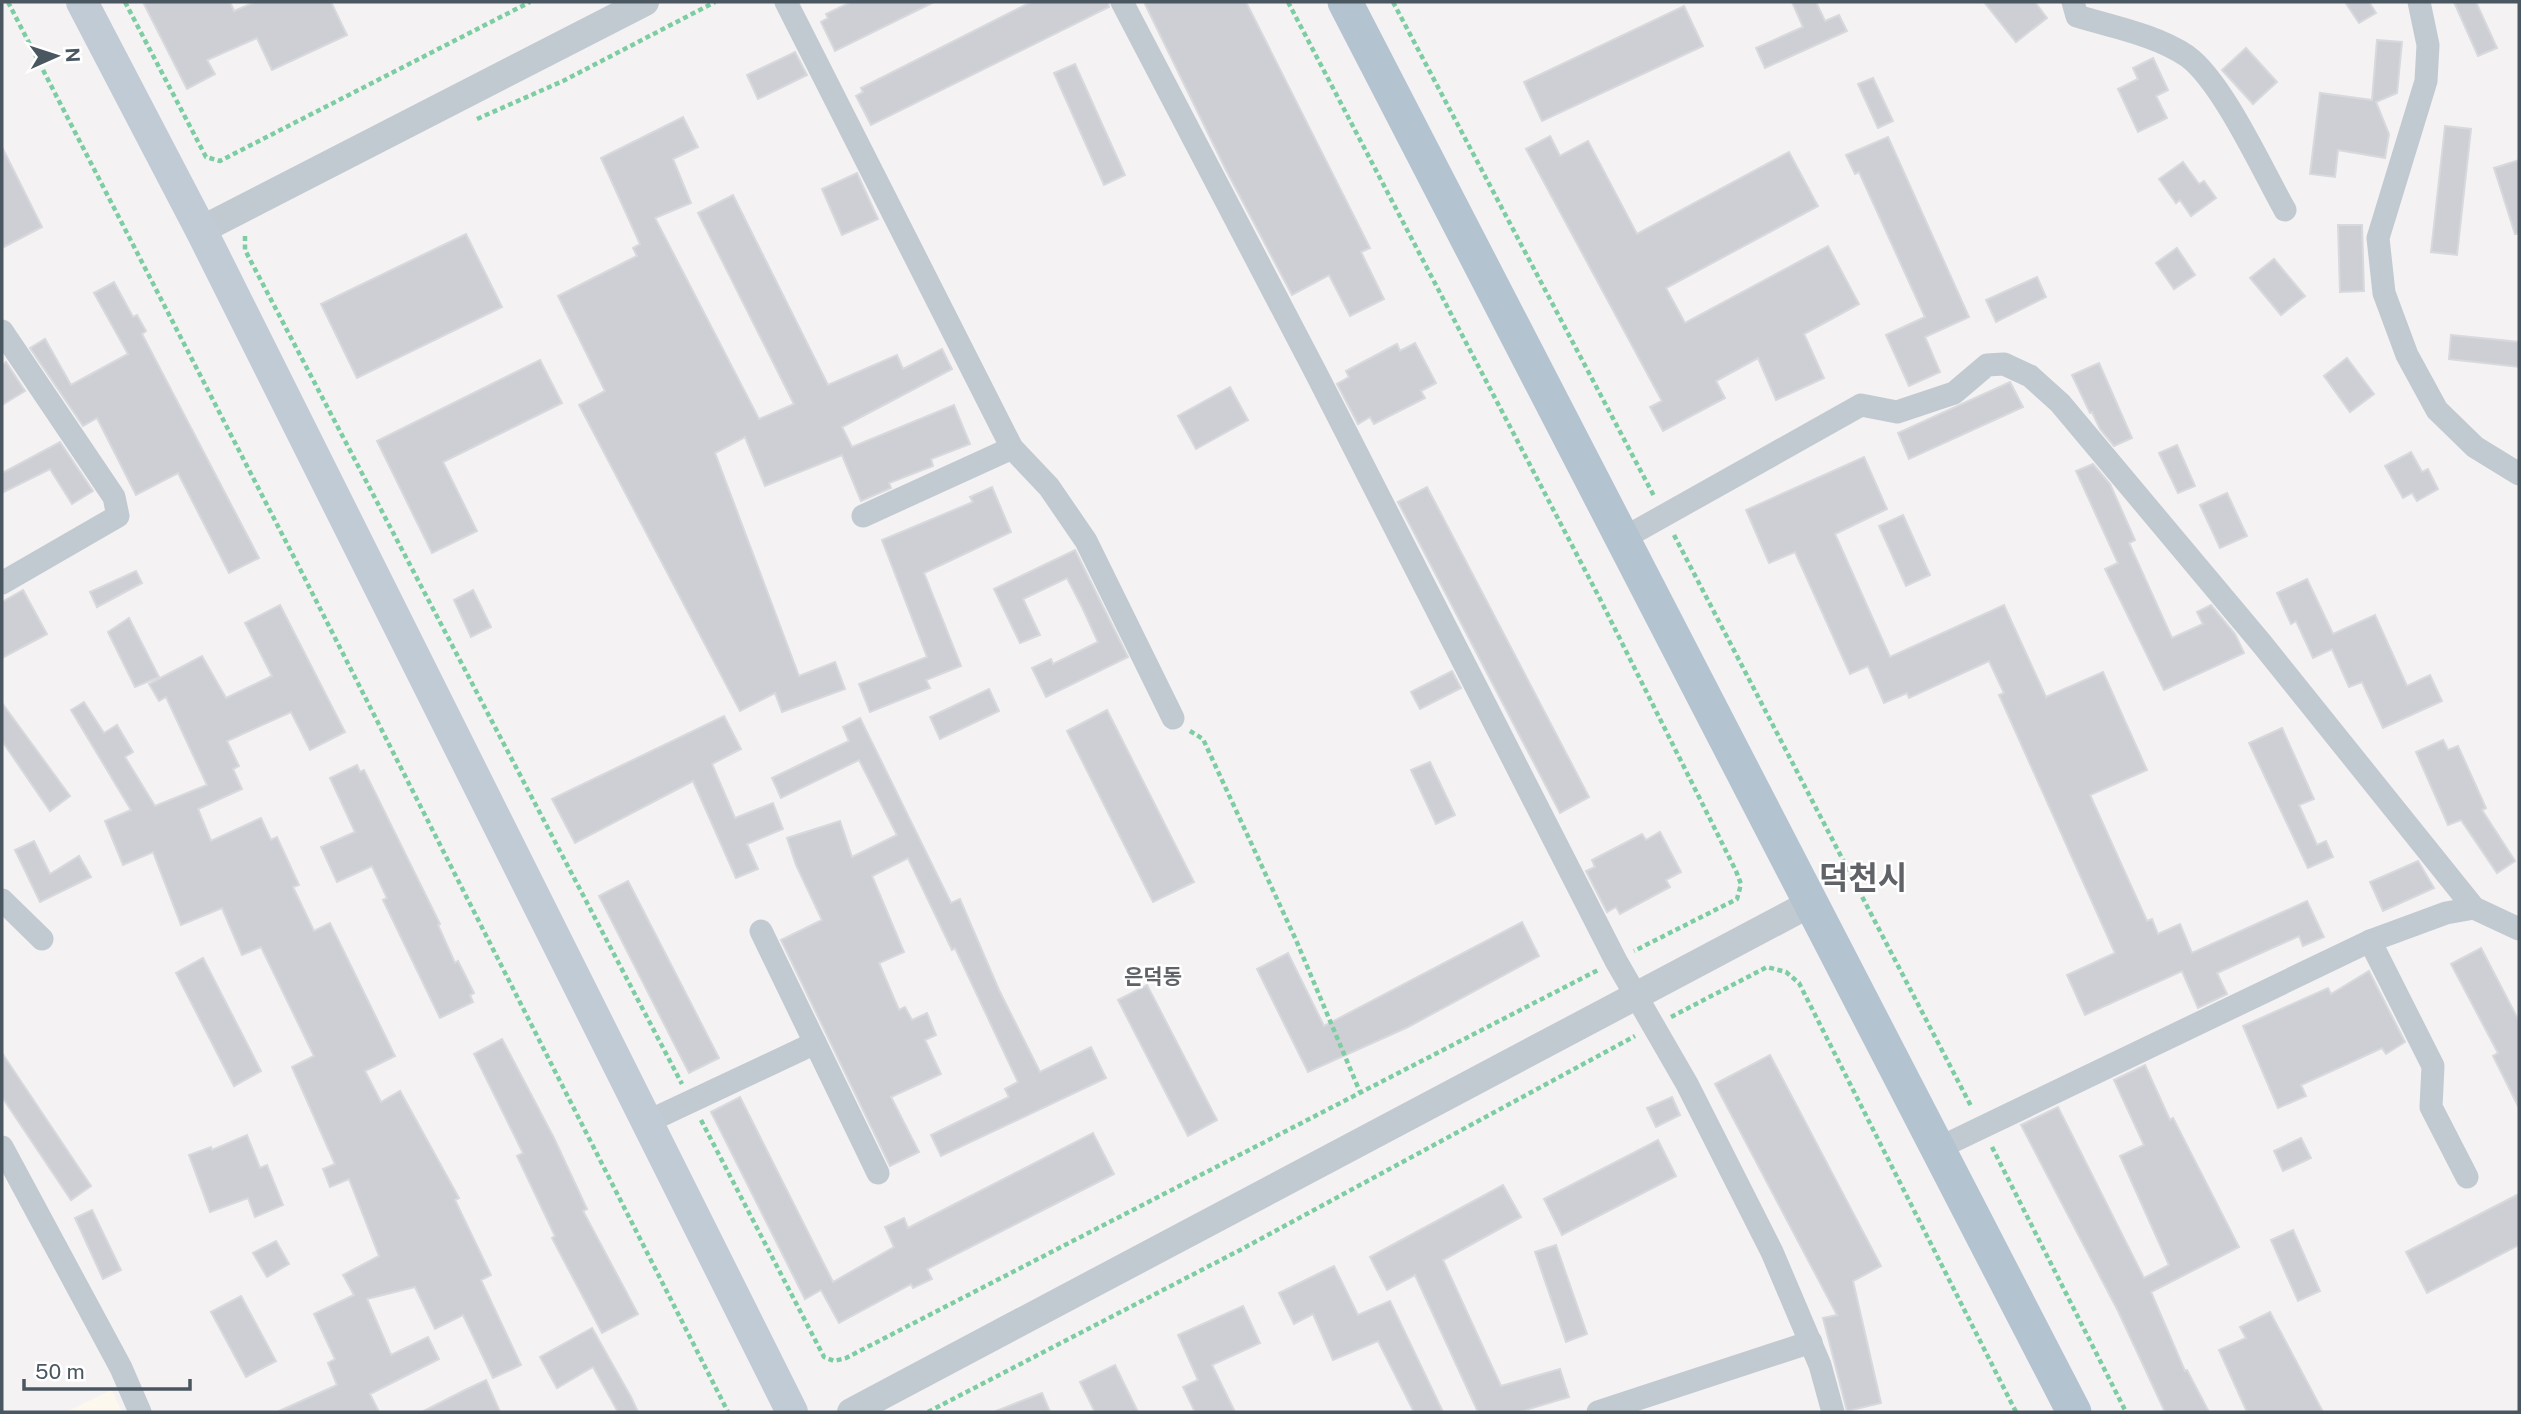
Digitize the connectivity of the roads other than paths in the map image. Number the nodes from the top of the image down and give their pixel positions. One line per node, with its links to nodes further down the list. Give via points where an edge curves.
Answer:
1 (82, 2): 9 (main road)
2 (645, 2): 9 (street)
3 (786, 2): 11 (street)
4 (1122, 2): 24 (street)
5 (1345, 2): 14 (main road)
6 (2073, 2): 8 (street, via 2077,16 2157,41 2189,57 2217,89)
7 (2419, 2): 12 (street, via 2428,45 2426,81 2378,238 2384,293 2407,355 2437,411 2475,447)
8 (2285, 210)
9 (201, 230): 26 (main road)
10 (2, 331): 15 (street, via 114,497 118,516)
11 (1012, 448): 13 (street); 16 (street, via 1049,487 1086,541)
12 (2519, 474)
13 (863, 516)
14 (1624, 538): 18 (main road); 19 (street, via 1861,405 1897,412 1954,393 1987,365 2004,364 2030,376 2060,403 2236,612)
15 (2, 583)
16 (1173, 718)
17 (2, 900): 22 (street)
18 (1813, 902): 24 (street); 28 (main road)
19 (2474, 908): 20 (street); 23 (street, via 2446,913)
20 (2519, 929)
21 (761, 931): 25 (street)
22 (42, 939)
23 (2370, 941): 28 (street); 30 (street, via 2433,1066 2431,1107)
24 (1635, 996): 31 (street, via 1687,1084 1772,1252); 34 (street)
25 (815, 1044): 26 (street); 29 (street)
26 (647, 1122): 33 (main road)
27 (2, 1147): 32 (street)
28 (1939, 1148): 37 (main road)
29 (878, 1173)
30 (2467, 1177)
31 (1811, 1342): 35 (street); 36 (street)
32 (140, 1412)
33 (792, 1412)
34 (851, 1412)
35 (1598, 1412)
36 (1833, 1412)
37 (2074, 1412)

